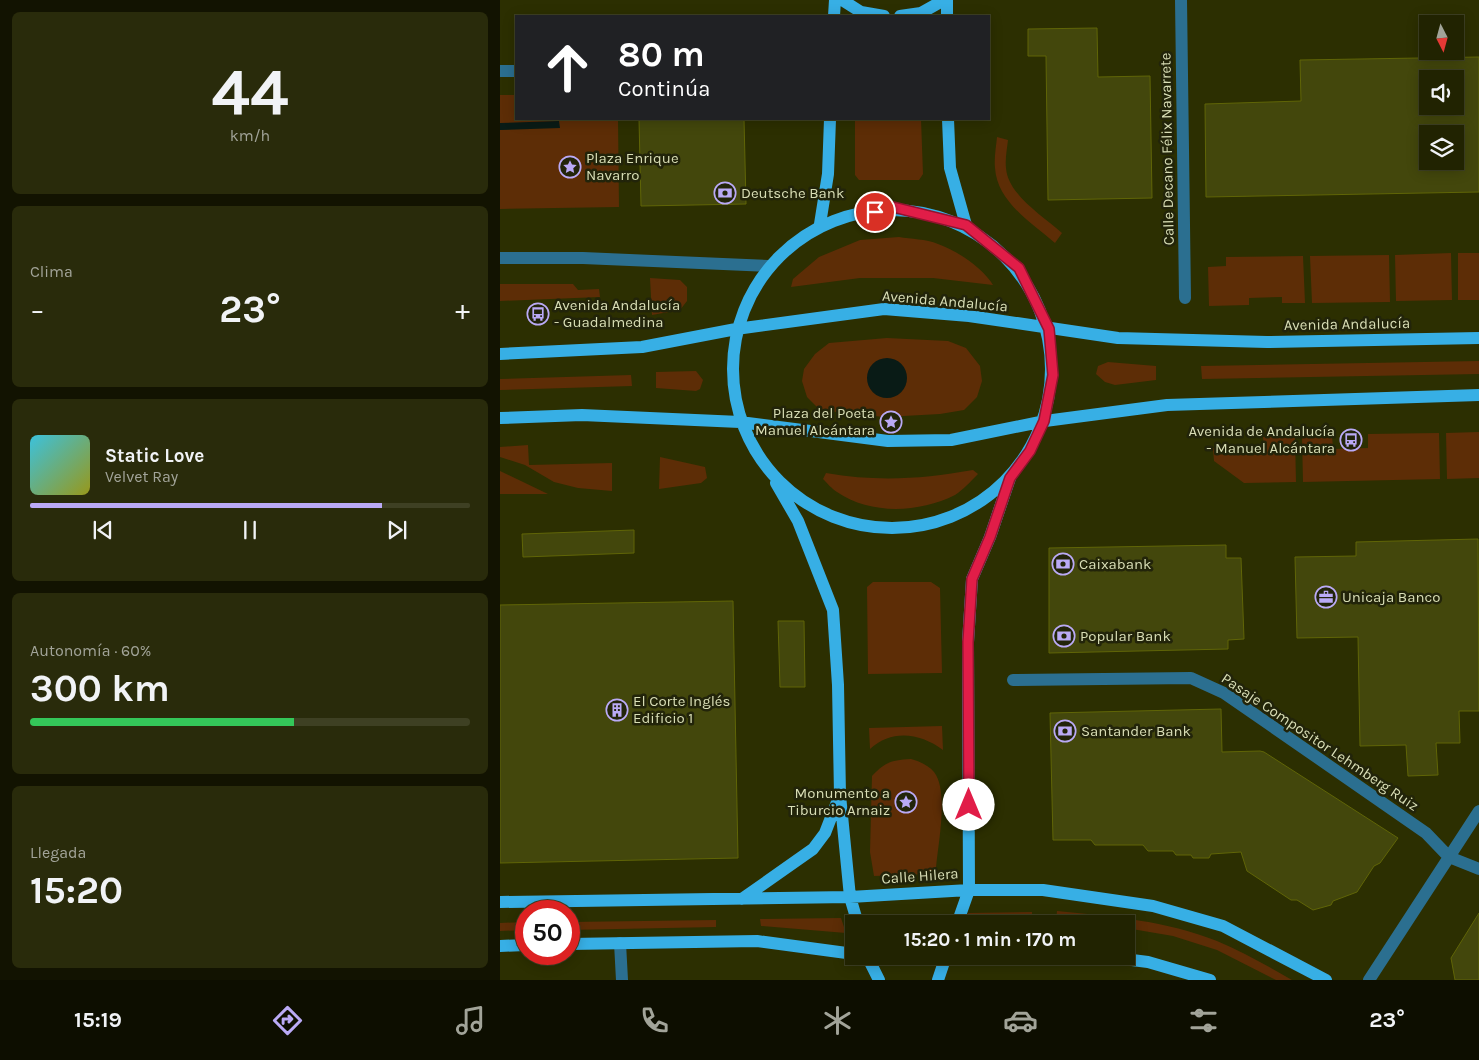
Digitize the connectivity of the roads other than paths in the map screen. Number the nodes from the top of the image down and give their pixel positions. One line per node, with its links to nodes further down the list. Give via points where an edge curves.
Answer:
1 (835, 0): 5 (main road)
2 (842, 0): 6 (main road, via 861,12)
3 (946, 0): 7 (main road, via 921,13); 8 (main road)
4 (1181, 0): 17 (street, Calle Decano Félix Navarrete)
5 (834, 15)
6 (878, 15)
7 (907, 15)
8 (946, 15)
9 (500, 71): 10 (street)
10 (515, 71)
11 (830, 120): 13 (main road, via 828,174)
12 (948, 120): 14 (main road, via 950,168)
13 (820, 224): 14 (main road, via 893,207); 16 (main road, via 792,242)
14 (966, 225): 19 (main road, via 1019,268)
15 (500, 258): 16 (street, via 584,258)
16 (768, 266): 18 (main road, via 748,296)
17 (1185, 298)
18 (736, 329): 19 (main road, Avenida Andalucía, via 884,309 969,316); 21 (main road, Avenida Andalucía, via 642,347); 25 (main road, via 731,376)
19 (1049, 329): 20 (main road, Avenida Andalucía, via 1118,338 1266,342); 24 (main road, via 1053,375)
20 (1479, 338)
21 (500, 354)
22 (1479, 395): 24 (main road, via 1167,405)
23 (500, 418): 25 (main road, via 582,415)
24 (1044, 421): 25 (main road, via 951,440 888,441); 27 (main road, via 1030,451)
25 (740, 422): 26 (main road)
26 (771, 474): 27 (main road, via 805,503 822,511 846,522 890,529 934,523 959,513 975,506); 29 (main road, via 798,521 833,610)
27 (1010, 478): 33 (main road, via 972,579 968,652)
28 (1014, 680): 31 (street, Pasaje Compositor Lehmberg Ruiz, via 1191,678 1224,693 1426,833)
29 (840, 795): 34 (main road); 35 (main road, via 825,833 813,849)
30 (1479, 811): 31 (street)
31 (1449, 857): 32 (street); 52 (street)
32 (1479, 870)
33 (968, 890): 34 (main road, Calle Hilera); 38 (main road); 51 (main road, Calle Hilera, via 1043,890 1153,906 1222,926)
34 (850, 897): 35 (main road, Calle Hilera); 37 (main road)
35 (742, 899): 36 (main road, Calle Hilera)
36 (500, 902)
37 (855, 915)
38 (960, 915)
39 (620, 943): 40 (main road); 43 (main road, via 757,941); 47 (street)
40 (580, 944)
41 (515, 945): 42 (main road)
42 (500, 946)
43 (845, 953)
44 (1135, 960): 50 (main road)
45 (872, 965): 48 (main road)
46 (943, 965): 49 (main road)
47 (622, 980)
48 (879, 980)
49 (938, 980)
50 (1210, 980)
51 (1326, 980)
52 (1369, 980)

